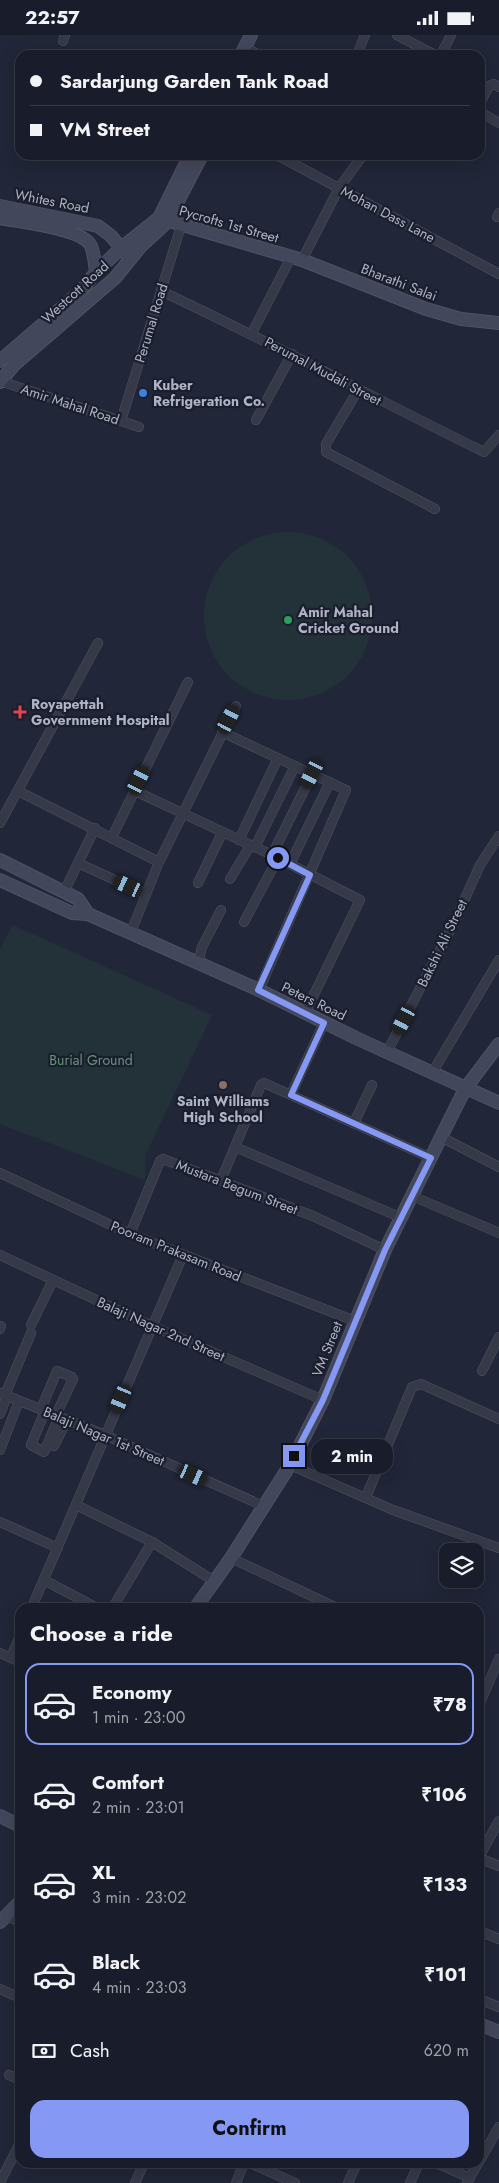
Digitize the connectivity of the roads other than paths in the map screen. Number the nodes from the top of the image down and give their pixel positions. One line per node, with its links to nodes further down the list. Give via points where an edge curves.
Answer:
1 (251, 35): 6 (main road)
2 (259, 35): 7 (main road)
3 (365, 35): 8 (street)
4 (397, 35): 9 (street)
5 (451, 35): 10 (street)
6 (250, 50)
7 (252, 50)
8 (359, 50)
9 (426, 50)
10 (444, 50)
11 (499, 87): 12 (street, via 489,86)
12 (485, 94)
13 (485, 115): 14 (street)
14 (499, 123)
15 (188, 160): 22 (main road)
16 (199, 160): 22 (main road)
17 (286, 160): 19 (street, Mohan Dass Lane)
18 (359, 160): 19 (street)
19 (339, 188): 26 (street); 28 (street, Mohan Dass Lane)
20 (0, 206): 24 (main road, Whites Road, via 98,226)
21 (0, 218): 27 (main road, Whites Road, via 59,229 85,239 91,245)
22 (163, 220): 23 (main road, Pycrofts 1st Street); 24 (main road, Westcott Road); 25 (main road, Westcott Road)
23 (181, 226): 26 (main road, Pycrofts 1st Street); 29 (street, Perumal Road)
24 (121, 248): 25 (main road); 27 (main road, Westcott Road)
25 (131, 259): 34 (main road, Westcott Road, via 115,277 14,365)
26 (296, 259): 30 (main road, Bharathi Salai, via 426,309 461,319); 31 (street)
27 (96, 272): 33 (main road, Westcott Road, via 81,291)
28 (499, 274)
29 (161, 291): 31 (street, Perumal Mudali Street); 37 (street, Perumal Road)
30 (499, 323)
31 (252, 333): 32 (street, Perumal Mudali Street)
32 (292, 354): 35 (street, Perumal Mudali Street); 36 (street)
33 (0, 361)
34 (0, 382): 37 (street, Amir Mahal Road)
35 (358, 390): 39 (street, Perumal Mudali Street, via 484,452); 40 (street, via 326,444 326,452)
36 (256, 420)
37 (121, 421): 38 (street, Amir Mahal Road)
38 (139, 427)
39 (499, 435)
40 (435, 509)
41 (98, 643): 49 (street)
42 (188, 682): 50 (street)
43 (236, 706): 44 (street)
44 (222, 732): 45 (street); 51 (street)
45 (278, 758): 46 (street); 57 (street)
46 (295, 766): 47 (street); 58 (street)
47 (312, 774): 48 (street); 59 (street)
48 (330, 782): 63 (street); 65 (street, via 346,790)
49 (18, 791): 52 (street); 53 (street)
50 (135, 791): 51 (street); 56 (street)
51 (181, 813): 54 (street); 61 (street)
52 (0, 823)
53 (95, 828): 56 (street); 62 (street)
54 (222, 833): 57 (street); 68 (street)
55 (499, 836): 81 (street, Bakshi Ali Street, via 480,865 454,923)
56 (112, 837): 61 (street)
57 (239, 840): 58 (street)
58 (252, 846): 59 (street); 66 (street)
59 (275, 857): 63 (street); 73 (street)
60 (0, 860): 70 (main road, Peters Road)
61 (158, 862): 69 (street)
62 (78, 863): 69 (street); 70 (street)
63 (290, 865): 65 (street)
64 (0, 871): 70 (main road)
65 (310, 875): 77 (street); 78 (street, via 360,899)
66 (230, 879)
67 (0, 880): 72 (main road, Peters Road, via 72,913)
68 (198, 883)
69 (145, 894): 74 (street)
70 (61, 896): 72 (main road, Peters Road, via 78,899)
71 (221, 910): 76 (street, via 202,947)
72 (88, 914): 74 (main road, Peters Road)
73 (244, 922)
74 (130, 933): 76 (main road, Peters Road)
75 (499, 960): 82 (street)
76 (198, 963): 77 (main road, Peters Road)
77 (258, 990): 78 (main road, Peters Road)
78 (304, 1013): 79 (main road, Peters Road)
79 (324, 1023): 81 (main road, Peters Road); 85 (street)
80 (499, 1044): 84 (main road, VM Street)
81 (387, 1052): 82 (main road, Peters Road)
82 (432, 1073): 84 (main road, Peters Road)
83 (372, 1085): 87 (street)
84 (465, 1089): 86 (main road, Peters Road); 88 (main road, VM Street)
85 (291, 1095): 87 (street); 89 (street, via 266,1083 261,1085)
86 (499, 1103)
87 (354, 1123): 90 (street)
88 (441, 1137): 90 (main road, VM Street); 91 (street)
89 (235, 1147): 93 (street); 95 (street)
90 (431, 1158): 94 (main road, VM Street)
91 (499, 1167)
92 (0, 1173): 97 (street, Pooram Prakasam Road)
93 (221, 1180): 97 (street, Mustara Begum Street, via 161,1160); 98 (street, Mustara Begum Street, via 313,1216)
94 (412, 1196): 95 (main road, VM Street); 96 (street)
95 (402, 1218): 98 (main road, VM Street)
96 (499, 1233)
97 (130, 1234): 100 (street, Pooram Prakasam Road)
98 (385, 1250): 102 (main road, VM Street)
99 (0, 1255): 101 (street, Balaji Nagar 2nd Street)
100 (182, 1255): 102 (street, Pooram Prakasam Road); 103 (street)
101 (53, 1280): 103 (street, Balaji Nagar 2nd Street); 107 (street)
102 (355, 1321): 108 (main road, VM Street)
103 (152, 1326): 108 (street, Balaji Nagar 2nd Street); 114 (street)
104 (499, 1337): 106 (street)
105 (52, 1369): 110 (street)
106 (482, 1371)
107 (4, 1395): 109 (street, Balaji Nagar 1st Street); 111 (street)
108 (323, 1400): 117 (main road, VM Street)
109 (19, 1401): 110 (street, Balaji Nagar 1st Street); 115 (street)
110 (41, 1409): 112 (street, Balaji Nagar 1st Street); 112 (street, via 31,1445 44,1452); 112 (street, via 57,1371 60,1371 72,1377)
111 (0, 1414)
112 (61, 1417): 114 (street, Balaji Nagar 1st Street); 116 (street)
113 (499, 1419): 118 (street, via 421,1384 412,1387)
114 (105, 1435): 119 (street); 120 (street, Balaji Nagar 1st Street)
115 (0, 1450)
116 (50, 1453)
117 (290, 1465): 118 (street); 120 (main road, VM Street)
118 (366, 1497): 124 (street, via 393,1510)
119 (76, 1505): 122 (street); 123 (street)
120 (263, 1506): 125 (main road, VM Street)
121 (0, 1522): 123 (street)
122 (152, 1542): 127 (street); 130 (street)
123 (58, 1547): 126 (street)
124 (499, 1547)
125 (231, 1558): 127 (main road, VM Street); 132 (street)
126 (44, 1580): 128 (street); 129 (street)
127 (214, 1581): 131 (main road, VM Street)
128 (34, 1603)
129 (87, 1603)
130 (115, 1603)
131 (199, 1603)
132 (327, 1603)
133 (15, 1648): 135 (street)
134 (0, 1653): 135 (street)
135 (11, 1657): 136 (street)
136 (15, 1659)
137 (499, 1659): 138 (street)
138 (484, 1694)
139 (0, 1816): 141 (main road)
140 (499, 1821): 142 (street)
141 (15, 1824)
142 (484, 1849)
143 (484, 1860): 144 (street)
144 (499, 1866)
145 (15, 1907): 146 (main road)
146 (3, 1919)
147 (484, 1933): 148 (street)
148 (499, 1939)
149 (0, 1989): 150 (street)
150 (15, 1996)
151 (484, 2001): 152 (street)
152 (499, 2007)
153 (484, 2026): 154 (main road)
154 (499, 2032)
155 (9, 2075): 156 (street)
156 (15, 2078)
157 (499, 2127): 158 (street)
158 (484, 2151)
159 (15, 2153): 168 (street)
160 (142, 2168): 169 (street)
161 (242, 2168): 170 (street)
162 (261, 2168): 171 (street)
163 (355, 2168): 172 (street)
164 (417, 2168): 173 (street)
165 (445, 2168): 167 (street)
166 (474, 2168): 167 (street)
167 (468, 2181)
168 (0, 2182)
169 (135, 2183)
170 (236, 2183)
171 (295, 2183)
172 (348, 2183)
173 (410, 2183)

